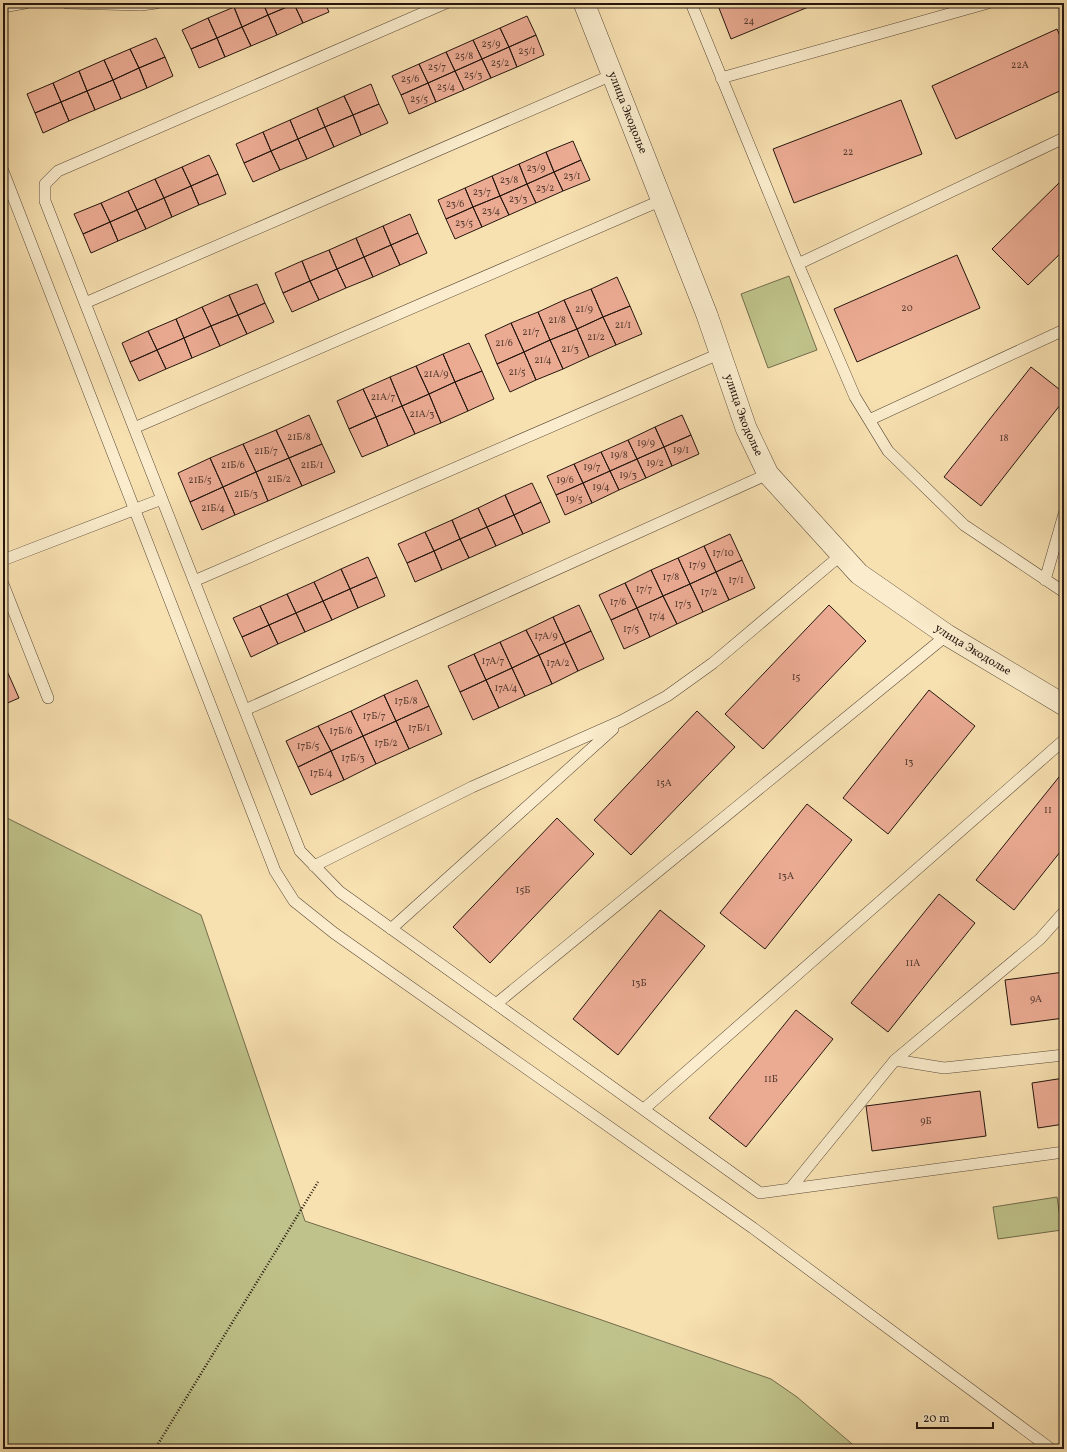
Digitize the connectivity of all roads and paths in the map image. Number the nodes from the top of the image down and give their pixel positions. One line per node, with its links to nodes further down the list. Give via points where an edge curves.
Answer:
1 (25, 3): 8 (lane)
2 (67, 3): 3 (lane)
3 (156, 3)
4 (446, 3): 15 (lane, via 58,171 45,184 45,201)
5 (584, 3): 9 (street, улица Экодолье)
6 (691, 3): 10 (lane)
7 (988, 3): 10 (lane)
8 (3, 7)
9 (612, 75): 13 (street, улица Экодолье); 15 (lane)
10 (721, 78): 14 (lane)
11 (1064, 138): 14 (lane)
12 (3, 172): 22 (lane)
13 (662, 200): 17 (street, улица Экодолье); 19 (lane)
14 (798, 264): 18 (lane, via 855,397)
15 (85, 303): 19 (lane)
16 (1064, 330): 18 (lane)
17 (721, 353): 20 (street, улица Экодолье, via 746,428); 27 (lane)
18 (869, 420): 26 (lane, via 888,451 964,525)
19 (134, 428): 21 (lane)
20 (768, 474): 24 (street, улица Экодолье); 33 (lane)
21 (162, 499): 22 (lane); 27 (lane)
22 (134, 509): 25 (lane); 47 (lane, via 275,871 294,901 334,933 753,1228)
23 (1064, 514): 26 (lane)
24 (842, 555): 30 (street, улица Экодолье, via 859,574); 34 (lane, via 713,663 667,696)
25 (3, 560)
26 (1045, 580): 29 (lane)
27 (194, 581): 33 (lane)
28 (3, 584): 31 (lane)
29 (1064, 592)
30 (947, 635): 32 (street, улица Экодолье); 39 (lane)
31 (48, 698)
32 (1064, 705)
33 (245, 710): 36 (lane, via 300,851)
34 (621, 721): 36 (lane, via 472,787); 38 (lane)
35 (1064, 740): 42 (lane)
36 (314, 866): 38 (lane, via 340,892)
37 (1064, 912): 41 (lane, via 1040,939)
38 (392, 930): 39 (lane)
39 (496, 1004): 42 (lane)
40 (1064, 1055): 41 (lane, via 944,1068)
41 (895, 1060): 45 (lane)
42 (644, 1110): 45 (lane, via 760,1193)
43 (1064, 1152): 45 (lane)
44 (318, 1182): 46 (path)
45 (790, 1189)
46 (155, 1449)
47 (1051, 1449)

